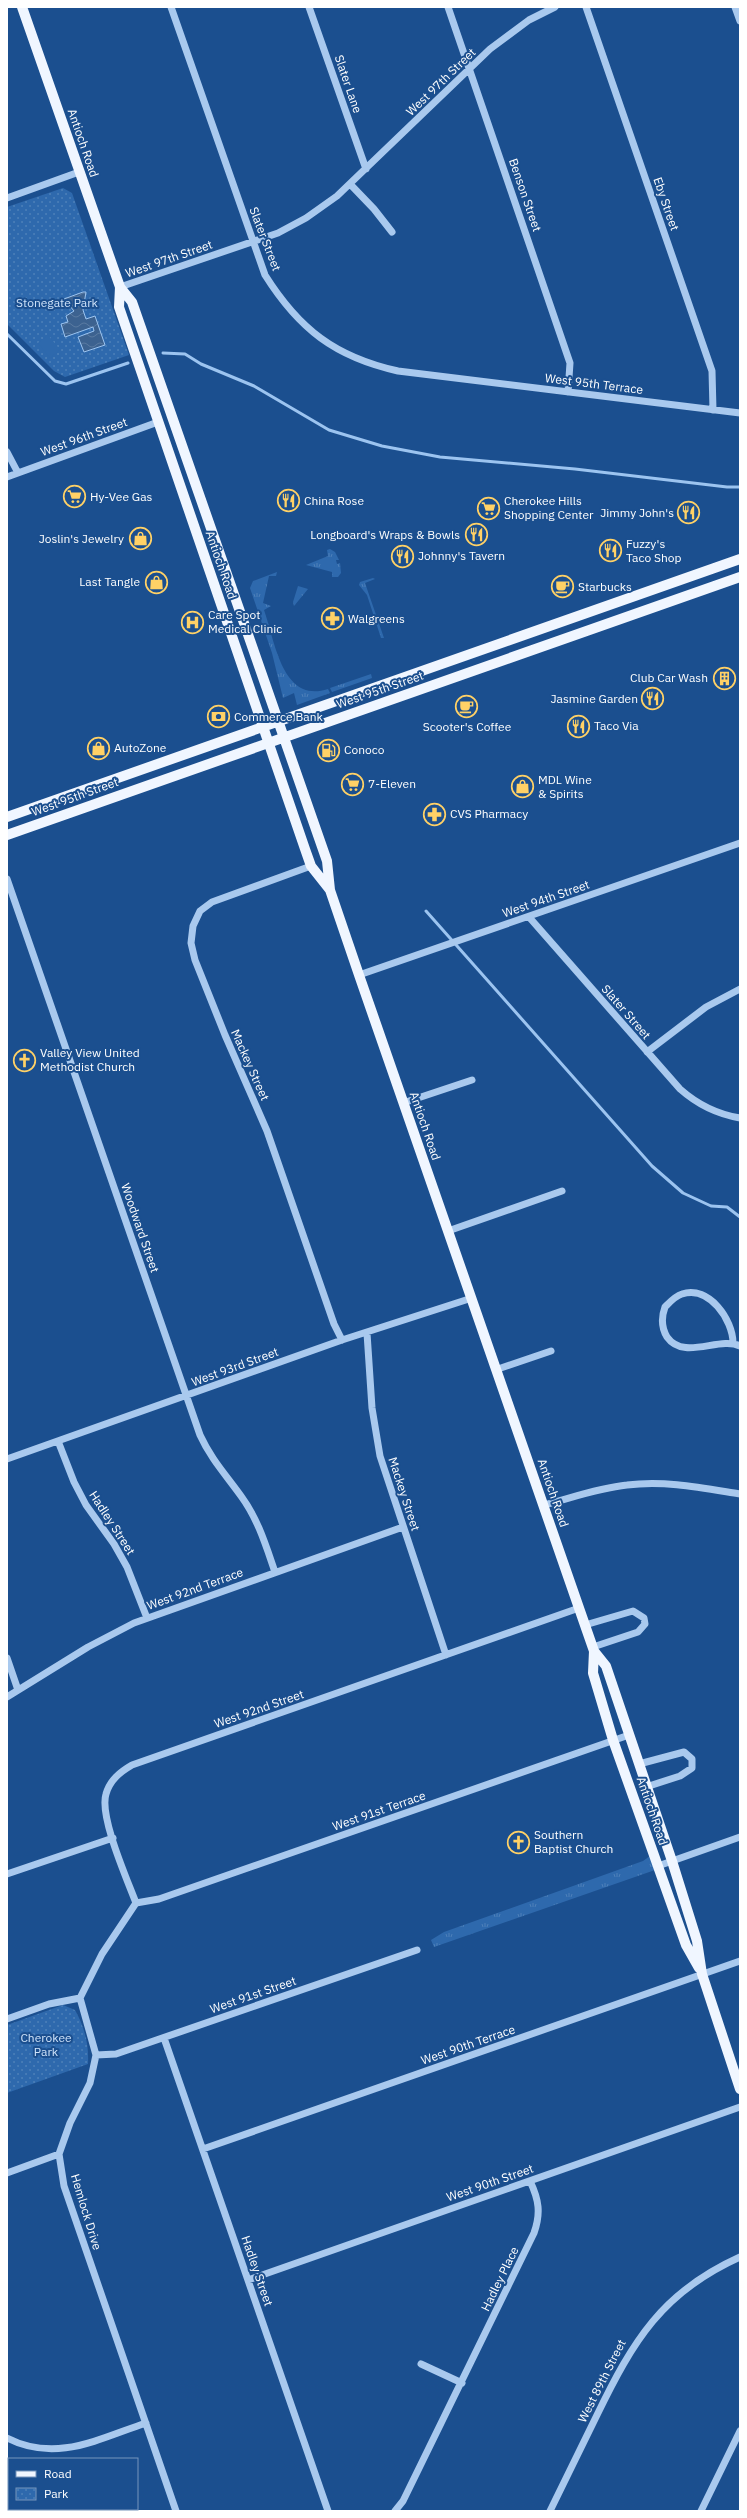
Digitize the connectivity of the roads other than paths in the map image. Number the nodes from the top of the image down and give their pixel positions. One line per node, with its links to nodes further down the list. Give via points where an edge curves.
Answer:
1 (22, 7): 11 (main road, Antioch Road)
2 (171, 7): 15 (street, Slater Street)
3 (309, 7): 10 (street, Slater Lane)
4 (448, 7): 9 (street, Benson Street)
5 (555, 7): 9 (street, West 97th Street, via 512,32 490,49)
6 (586, 7): 19 (street, Eby Street, via 712,371)
7 (735, 7): 8 (street)
8 (740, 21)
9 (470, 70): 10 (street, West 97th Street); 18 (street, Benson Street, via 570,363)
10 (366, 168): 12 (street, West 97th Street)
11 (79, 172): 13 (street); 16 (main road, Antioch Road)
12 (350, 184): 14 (street); 15 (street, West 97th Street, via 306,218 278,233)
13 (7, 198)
14 (392, 232)
15 (252, 242): 16 (street, West 97th Street); 17 (street, Slater Street, via 265,275 279,298 294,316 331,346 374,366)
16 (120, 287): 21 (main road, Antioch Road, via 119,307); 27 (main road, Antioch Road, via 132,302)
17 (445, 377): 18 (street, West 95th Terrace)
18 (568, 392): 19 (street, West 95th Terrace)
19 (714, 410): 20 (street, West 95th Terrace)
20 (740, 413)
21 (158, 422): 23 (street, West 96th Street); 28 (main road, Antioch Road)
22 (7, 452): 23 (street)
23 (18, 473): 24 (street, West 96th Street)
24 (7, 477)
25 (740, 559): 27 (main road, West 95th Street)
26 (740, 577): 29 (main road, West 95th Street)
27 (279, 720): 28 (main road, West 95th Street); 29 (main road, Antioch Road)
28 (262, 726): 30 (main road, Antioch Road); 31 (main road, West 95th Street)
29 (284, 737): 30 (main road, West 95th Street); 36 (main road, Antioch Road, via 327,861)
30 (268, 743): 32 (main road, West 95th Street); 34 (main road, Antioch Road)
31 (7, 817)
32 (7, 835)
33 (740, 843): 37 (street, West 94th Street)
34 (311, 866): 36 (main road, Antioch Road); 48 (street, Mackey Street, via 212,902 200,912 192,926 191,944 225,1035 267,1131 334,1324)
35 (7, 879): 52 (street, Woodward Street)
36 (330, 890): 38 (main road, Antioch Road)
37 (528, 916): 38 (street, West 94th Street); 40 (street, Slater Street)
38 (359, 975): 42 (main road, Antioch Road)
39 (740, 989): 40 (street, via 706,1007)
40 (646, 1052): 43 (street, Slater Street, via 686,1094 714,1112)
41 (472, 1080): 42 (street)
42 (403, 1103): 45 (main road, Antioch Road)
43 (740, 1118)
44 (562, 1191): 45 (street)
45 (448, 1231): 46 (main road, Antioch Road)
46 (472, 1298): 47 (street, West 93rd Street); 51 (main road, Antioch Road)
47 (367, 1333): 48 (street, West 93rd Street); 57 (street, Mackey Street, via 376,1432 386,1478)
48 (342, 1340): 52 (street, West 93rd Street)
49 (737, 1345): 49 (street, via 676,1345 664,1332 662,1324 665,1307 682,1294 697,1294 710,1299 733,1332)
50 (551, 1351): 51 (street)
51 (498, 1369): 56 (main road, Antioch Road)
52 (187, 1396): 53 (street, West 93rd Street); 58 (street, Woodward Street, via 207,1449 255,1519)
53 (58, 1441): 54 (street, West 93rd Street); 60 (street, Hadley Street, via 86,1505 127,1567)
54 (7, 1459)
55 (740, 1494): 56 (street, via 694,1486 654,1483 595,1491)
56 (544, 1505): 59 (main road, Antioch Road)
57 (402, 1527): 58 (street, West 92nd Terrace); 63 (street, Mackey Street)
58 (275, 1572): 60 (street, West 92nd Terrace)
59 (579, 1608): 61 (main road, Antioch Road); 63 (street, West 92nd Street)
60 (147, 1618): 65 (street, West 92nd Terrace, via 88,1647)
61 (585, 1625): 62 (main road, Antioch Road); 62 (street, via 633,1611 644,1618 645,1624 638,1632)
62 (594, 1649): 67 (main road, Antioch Road, via 606,1666); 68 (main road, Antioch Road, via 593,1673)
63 (446, 1655): 72 (street, West 92nd Street, via 132,1765 112,1780 106,1794 106,1818)
64 (7, 1658): 65 (street)
65 (18, 1690): 66 (street, West 92nd Terrace)
66 (7, 1697)
67 (629, 1735): 68 (street, West 91st Terrace); 69 (main road, Antioch Road)
68 (613, 1740): 74 (main road, Antioch Road); 76 (street, West 91st Terrace, via 159,1899)
69 (639, 1764): 70 (main road, Antioch Road); 70 (street, Antioch Road, via 684,1752 692,1759 692,1768 680,1776)
70 (646, 1787): 73 (main road, Antioch Road)
71 (740, 1837): 73 (street)
72 (113, 1838): 75 (street); 76 (street)
73 (672, 1861): 74 (street); 79 (main road, Antioch Road, via 697,1941)
74 (658, 1866): 79 (main road, Antioch Road, via 686,1945)
75 (7, 1874)
76 (136, 1903): 80 (street, via 102,1954)
77 (417, 1950): 82 (street, West 91st Street)
78 (740, 1961): 79 (street, West 90th Terrace)
79 (702, 1974): 84 (main road, Antioch Road); 86 (street, West 90th Terrace)
80 (80, 1998): 81 (street, via 49,2004); 83 (street, Hemlock Drive)
81 (7, 2019)
82 (164, 2038): 83 (street, West 91st Street, via 116,2054); 86 (street, Hadley Street)
83 (96, 2055): 87 (street, Hemlock Drive, via 90,2083 70,2123)
84 (740, 2089)
85 (740, 2107): 89 (street, West 90th Street)
86 (202, 2149): 91 (street, Hadley Street)
87 (59, 2154): 88 (street); 94 (street, Hemlock Drive, via 64,2186)
88 (7, 2173)
89 (530, 2180): 91 (street, West 90th Street); 93 (street, Hadley Place, via 539,2205 539,2219)
90 (740, 2257): 100 (street, West 89th Street, via 720,2266 676,2297 639,2337 618,2372)
91 (248, 2280): 98 (street, Hadley Street)
92 (421, 2364): 93 (street)
93 (462, 2383): 99 (street, Hadley Place, via 403,2501)
94 (146, 2423): 96 (street, via 62,2449 36,2450); 97 (street, Hemlock Drive)
95 (740, 2431): 101 (street)
96 (7, 2438)
97 (176, 2511)
98 (328, 2511)
99 (395, 2511)
100 (550, 2511)
101 (701, 2511)

